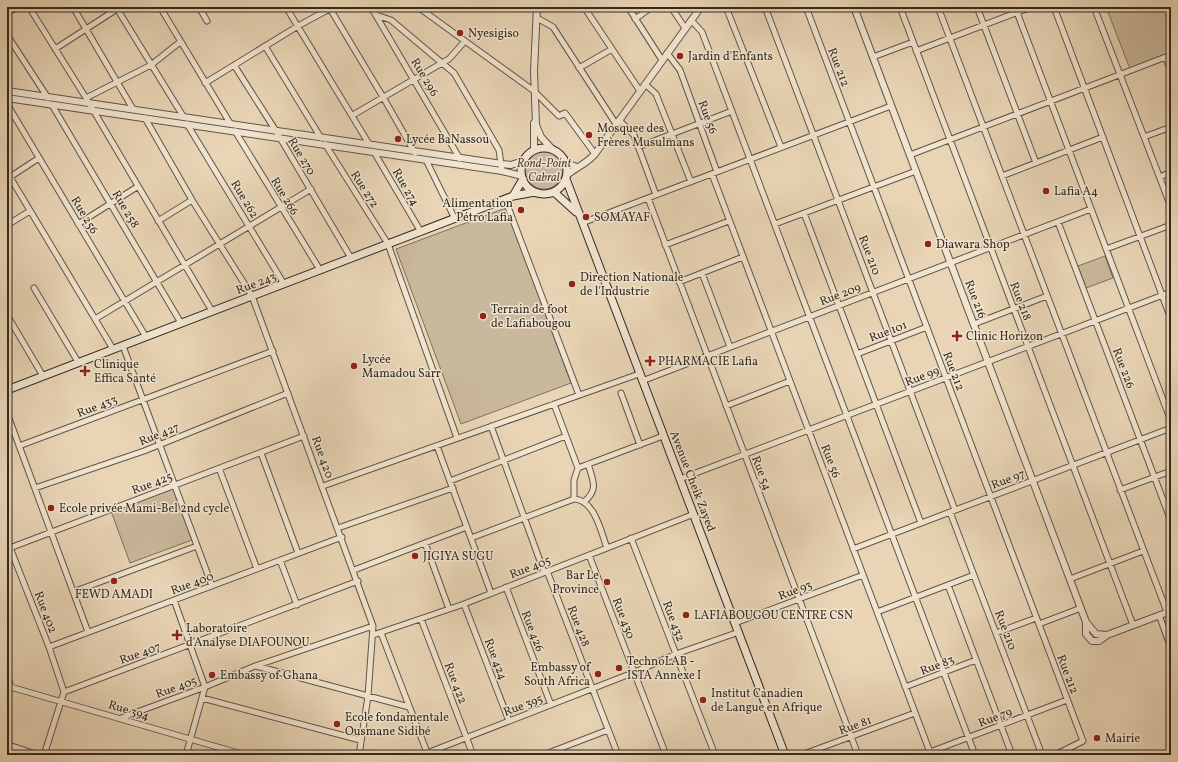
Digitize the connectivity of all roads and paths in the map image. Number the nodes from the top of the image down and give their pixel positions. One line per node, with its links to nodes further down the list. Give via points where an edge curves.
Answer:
1 (18, 7): 28 (street)
2 (29, 7): 44 (street)
3 (73, 7): 37 (street)
4 (160, 7): 41 (street)
5 (199, 7): 33 (street)
6 (286, 7): 35 (street)
7 (371, 7): 29 (street, Rue 296)
8 (418, 7): 40 (street)
9 (537, 7): 30 (street)
10 (584, 7): 45 (street)
11 (628, 7): 31 (street)
12 (652, 7): 31 (street)
13 (671, 7): 36 (street)
14 (701, 7): 32 (street)
15 (726, 7): 100 (street)
16 (765, 7): 91 (street, Rue 210)
17 (806, 7): 82 (street, Rue 212)
18 (854, 7): 48 (street, Rue 216)
19 (900, 7): 42 (street, Rue 218)
20 (938, 7): 39 (street)
21 (977, 7): 34 (street)
22 (1031, 7): 27 (street)
23 (1094, 7): 56 (street)
24 (116, 8): 37 (street); 52 (street)
25 (330, 8): 35 (street); 65 (street)
26 (1056, 8): 61 (street)
27 (1016, 10): 34 (street); 70 (street)
28 (7, 12)
29 (376, 15): 51 (street, via 391,20); 57 (street, Rue 296)
30 (537, 18): 54 (street, via 553,27); 63 (street)
31 (635, 19): 50 (street)
32 (691, 20): 36 (street); 76 (street, via 702,32)
33 (207, 21)
34 (984, 25): 39 (street); 77 (street)
35 (298, 26): 43 (street); 78 (street)
36 (685, 28): 47 (street)
37 (86, 29): 44 (street); 58 (street)
38 (7, 35): 67 (street)
39 (950, 38): 46 (street); 86 (street)
40 (465, 41): 51 (street); 63 (street)
41 (180, 42): 52 (street); 59 (street)
42 (913, 42): 46 (street, Rue 218); 48 (street)
43 (265, 46): 53 (street); 95 (street)
44 (55, 49): 69 (street)
45 (612, 49): 54 (street); 64 (street)
46 (916, 51): 96 (street, Rue 218)
47 (667, 53): 50 (street); 84 (street, Rue 56, via 680,70)
48 (873, 57): 73 (street, Rue 216)
49 (1168, 57): 55 (street); 56 (street)
50 (662, 60): 60 (street)
51 (442, 63): 57 (street); 117 (street, via 454,73 499,150)
52 (152, 64): 58 (street); 79 (street)
53 (234, 65): 59 (street); 89 (street, Rue 270)
54 (580, 68): 81 (street)
55 (1171, 72)
56 (1120, 75): 61 (street); 93 (street)
57 (414, 79): 65 (street); 110 (street, Rue 296)
58 (118, 82): 69 (street); 74 (street)
59 (205, 83): 83 (street)
60 (645, 84): 64 (street); 90 (street, via 656,94)
61 (1085, 88): 70 (street); 92 (street)
62 (7, 91): 67 (street)
63 (534, 91): 68 (street); 106 (street, via 559,116 565,113)
64 (640, 91): 81 (street)
65 (383, 97): 78 (street); 104 (street)
66 (7, 98): 72 (street)
67 (48, 98): 69 (street)
68 (534, 99): 101 (street, via 536,125); 102 (street)
69 (87, 100): 74 (street); 75 (street)
70 (1050, 101): 77 (street); 103 (street)
71 (7, 104): 108 (street, Rue 256)
72 (52, 105): 75 (street); 140 (street, Rue 258)
73 (891, 106): 82 (street); 107 (street, Rue 216)
74 (133, 109): 79 (street)
75 (93, 111): 80 (street); 129 (street)
76 (732, 111): 84 (street); 111 (street)
77 (1018, 114): 86 (street); 114 (street)
78 (353, 115): 98 (street)
79 (183, 116): 83 (street)
80 (145, 118): 85 (street); 137 (street, Rue 420)
81 (617, 122): 99 (street, via 634,135); 106 (street)
82 (849, 122): 91 (street); 130 (street, Rue 212)
83 (230, 123): 89 (street)
84 (699, 123): 90 (street); 120 (street, Rue 56)
85 (187, 124): 88 (street); 155 (street, Rue 262)
86 (983, 127): 96 (street); 123 (street)
87 (1171, 127): 93 (street)
88 (235, 131): 94 (street); 142 (street, Rue 266)
89 (276, 131): 94 (street, Rue 270); 95 (street)
90 (672, 134): 99 (street); 128 (street)
91 (814, 135): 100 (street); 139 (street, Rue 210)
92 (1103, 137): 103 (street); 158 (street)
93 (1144, 137): 124 (street)
94 (280, 138): 97 (street); 131 (street, Rue 270)
95 (321, 138): 98 (street)
96 (950, 140): 107 (street); 162 (street, Rue 218)
97 (325, 144): 105 (street); 159 (street, Rue 272)
98 (370, 144): 104 (street)
99 (638, 146): 134 (street)
100 (781, 148): 111 (street)
101 (552, 149): 102 (main road); 115 (main road, via 563,157)
102 (534, 150): 113 (main road)
103 (1069, 150): 114 (street); 143 (street)
104 (415, 151): 109 (street); 110 (street)
105 (374, 152): 109 (street); 156 (street, Rue 274)
106 (595, 154): 116 (street, via 586,164)
107 (910, 155): 118 (street, Rue 216)
108 (39, 158): 125 (street); 151 (street, Rue 256)
109 (414, 158): 112 (street)
110 (460, 159): 117 (street)
111 (750, 159): 120 (street); 152 (street)
112 (426, 160): 117 (street); 146 (street)
113 (523, 161): 117 (street); 127 (main road)
114 (1036, 162): 123 (street)
115 (566, 163): 116 (street); 126 (main road)
116 (577, 167): 126 (street)
117 (502, 168): 127 (street)
118 (916, 171): 130 (street); 166 (street, Rue 216)
119 (7, 172): 125 (street)
120 (717, 172): 122 (street)
121 (1171, 172): 124 (street)
122 (712, 174): 128 (street); 149 (street, Rue 56)
123 (1002, 176): 157 (street)
124 (1160, 176): 141 (street)
125 (10, 177): 144 (street)
126 (567, 177): 133 (main road, via 561,187); 147 (main road, Avenue Cheik Zayed)
127 (522, 178): 132 (main road); 135 (main road)
128 (691, 182): 134 (street)
129 (137, 187): 140 (street); 148 (street)
130 (874, 187): 139 (street); 170 (street, Rue 212)
131 (311, 189): 142 (street); 165 (street, Rue 270)
132 (535, 192): 133 (main road); 135 (main road, Rue 243)
133 (554, 192): 147 (main road, Avenue Cheik Zayed, via 570,205)
134 (656, 195): 136 (street)
135 (513, 196): 138 (main road, Rue 243)
136 (648, 198): 147 (street); 161 (street, Rue 54)
137 (192, 200): 148 (street); 160 (street, Rue 420)
138 (505, 200): 146 (main road, Rue 243); 214 (street)
139 (838, 200): 145 (street); 175 (street, Rue 210)
140 (111, 204): 151 (street); 171 (street, Rue 258)
141 (1171, 207)
142 (281, 208): 155 (street); 168 (street, Rue 266)
143 (1091, 209): 150 (street, Rue 209); 163 (street)
144 (30, 211): 153 (street); 187 (street)
145 (804, 213): 152 (street); 181 (street)
146 (455, 219): 156 (main road, Rue 243)
147 (581, 220): 207 (main road, Avenue Cheik Zayed)
148 (158, 221): 167 (street)
149 (729, 221): 161 (street); 164 (street, Rue 56)
150 (1058, 222): 157 (street, Rue 209); 189 (street, Rue 226)
151 (78, 224): 180 (street, Rue 256)
152 (775, 224): 186 (street)
153 (7, 225)
154 (1171, 225): 158 (street)
155 (250, 226): 160 (street); 173 (street, Rue 262)
156 (421, 232): 159 (main road, Rue 243)
157 (1024, 235): 162 (street, Rue 209); 179 (street)
158 (1140, 237): 163 (street); 177 (street)
159 (388, 244): 165 (main road, Rue 243); 228 (street, Rue 272)
160 (220, 245): 167 (street); 178 (street, Rue 420)
161 (665, 245): 172 (street, Rue 54)
162 (990, 248): 166 (street, Rue 209); 183 (street, Rue 218)
163 (1106, 249): 182 (street)
164 (743, 257): 169 (street); 193 (street, Rue 56)
165 (351, 258): 168 (main road, Rue 243)
166 (950, 263): 170 (street, Rue 209); 191 (street, Rue 216)
167 (185, 266): 171 (street); 184 (street)
168 (320, 270): 173 (main road, Rue 243)
169 (702, 273): 172 (street); 199 (street)
170 (909, 279): 175 (street, Rue 209); 192 (street, Rue 212)
171 (157, 282): 180 (street); 190 (street, Rue 258)
172 (679, 282): 203 (street, Rue 54)
173 (284, 284): 178 (main road, Rue 243)
174 (34, 288): 204 (street)
175 (873, 292): 181 (street, Rue 209); 196 (street, Rue 210)
176 (1171, 292): 177 (street, Rue 99)
177 (1162, 295): 182 (street, Rue 99); 188 (street)
178 (252, 296): 184 (main road, Rue 243); 201 (street, Rue 420)
179 (1047, 296): 183 (street); 194 (street)
180 (125, 301): 187 (street); 195 (street, Rue 256)
181 (839, 306): 186 (street, Rue 209); 202 (street)
182 (1128, 308): 189 (street, Rue 99); 221 (street)
183 (1014, 309): 191 (street); 198 (street, Rue 218)
184 (212, 311): 190 (main road, Rue 243)
185 (7, 315): 206 (street)
186 (809, 317): 193 (street, Rue 209); 220 (street)
187 (95, 319): 200 (street)
188 (1171, 319)
189 (1095, 321): 194 (street, Rue 99); 229 (street, Rue 226)
190 (181, 323): 195 (main road, Rue 243)
191 (974, 324): 205 (street, Rue 216)
192 (927, 327): 196 (street, Rue 101); 208 (street, Rue 212)
193 (771, 331): 199 (street, Rue 209); 209 (street, Rue 56)
194 (1061, 334): 198 (street, Rue 99); 235 (street)
195 (146, 337): 197 (main road, Rue 243)
196 (891, 341): 202 (street, Rue 101); 211 (street, Rue 210)
197 (123, 346): 200 (main road, Rue 243); 215 (street)
198 (1028, 346): 205 (street, Rue 99); 239 (street, Rue 218)
199 (730, 347): 203 (street, Rue 209)
200 (113, 349): 204 (main road, Rue 243)
201 (273, 351): 212 (street, Rue 420); 215 (street, Rue 433)
202 (857, 354): 217 (street)
203 (707, 356): 207 (street, Rue 209); 218 (street, Rue 54)
204 (78, 362): 206 (main road, Rue 243)
205 (988, 362): 208 (street, Rue 99); 246 (street, Rue 216)
206 (43, 376): 210 (main road, Rue 243)
207 (640, 377): 214 (street, Rue 209); 227 (main road, Avenue Cheik Zayed)
208 (946, 378): 211 (street, Rue 99); 252 (street, Rue 212)
209 (790, 381): 218 (street); 224 (street, Rue 56)
210 (8, 387)
211 (910, 391): 217 (street, Rue 99); 255 (street, Rue 210)
212 (288, 393): 225 (street, Rue 420); 230 (street, Rue 427)
213 (621, 393): 231 (street)
214 (579, 395): 216 (street, Rue 209)
215 (143, 400): 230 (street); 232 (street, Rue 433)
216 (554, 404): 222 (street, Rue 209); 226 (street)
217 (876, 404): 220 (street, Rue 99); 259 (street)
218 (726, 406): 236 (street, Rue 54)
219 (7, 413): 232 (street)
220 (847, 415): 224 (street, Rue 99); 263 (street)
221 (1171, 421)
222 (491, 426): 228 (street, Rue 209); 237 (street, Rue 428)
223 (1171, 428): 229 (street, Rue 97)
224 (808, 430): 236 (street, Rue 99); 272 (street, Rue 56)
225 (304, 436): 234 (street, Rue 425); 248 (street, Rue 420)
226 (566, 436): 237 (street); 241 (street)
227 (663, 436): 231 (street); 244 (main road, Avenue Cheik Zayed)
228 (457, 438): 233 (street, Rue 209)
229 (1140, 440): 235 (street, Rue 97); 243 (street, Rue 226)
230 (159, 444): 247 (street); 249 (street, Rue 427)
231 (640, 445): 238 (street)
232 (19, 446): 249 (street)
233 (437, 446): 245 (street); 248 (street, Rue 209)
234 (261, 453): 240 (street, Rue 425); 274 (street)
235 (1106, 453): 239 (street, Rue 97); 251 (street)
236 (744, 454): 244 (street, Rue 99); 291 (street, Rue 54)
237 (503, 460): 245 (street); 257 (street, Rue 428)
238 (588, 464): 241 (street); 254 (street, via 594,488 592,495)
239 (1073, 465): 246 (street, Rue 97); 277 (street, Rue 218)
240 (219, 468): 247 (street, Rue 425); 278 (street)
241 (578, 468): 253 (street, via 574,480)
242 (1171, 471): 243 (street)
243 (1154, 477): 251 (street); 258 (street, Rue 226)
244 (680, 479): 256 (main road, Avenue Cheik Zayed)
245 (450, 481): 250 (street)
246 (1033, 481): 252 (street, Rue 97); 283 (street, Rue 216)
247 (175, 486): 262 (street, Rue 425); 269 (street)
248 (323, 486): 261 (street, Rue 420)
249 (35, 488): 262 (street)
250 (453, 488): 260 (street); 261 (street)
251 (1120, 490): 273 (street)
252 (991, 497): 255 (street, Rue 97); 300 (street, Rue 212)
253 (574, 499): 254 (street); 257 (street)
254 (584, 502): 270 (street, via 595,515)
255 (953, 511): 259 (street, Rue 97); 282 (street, Rue 210)
256 (694, 514): 266 (street, Rue 405); 302 (main road, Avenue Cheik Zayed)
257 (524, 518): 265 (street); 280 (street, Rue 428)
258 (1171, 521)
259 (921, 523): 263 (street, Rue 97)
260 (467, 527): 265 (street); 268 (street)
261 (338, 528): 264 (street, Rue 420)
262 (51, 532): 271 (street, Rue 425); 288 (street)
263 (892, 534): 272 (street, Rue 97); 290 (street)
264 (342, 537): 274 (street, Rue 400); 279 (street, Rue 420)
265 (471, 538): 289 (street)
266 (631, 538): 270 (street, Rue 405); 314 (street, Rue 432)
267 (7, 540): 271 (street, Rue 402)
268 (425, 543): 279 (street); 296 (street)
269 (197, 546): 286 (street); 288 (street)
270 (607, 548): 275 (street, Rue 405)
271 (9, 549): 312 (street, Rue 402)
272 (853, 549): 281 (street, Rue 56)
273 (1143, 551): 277 (street); 297 (street)
274 (298, 553): 276 (street, Rue 400)
275 (589, 555): 280 (street, Rue 405); 317 (street, Rue 430)
276 (280, 560): 278 (street, Rue 400); 294 (street)
277 (1110, 564): 283 (street); 304 (street, Rue 218)
278 (256, 569): 286 (street, Rue 400)
279 (354, 570): 284 (street, Rue 420)
280 (546, 572): 287 (street, Rue 405); 323 (street, Rue 428)
281 (863, 575): 291 (street, Rue 93); 298 (street, Rue 56)
282 (974, 575): 285 (street); 309 (street, Rue 210)
283 (1070, 579): 295 (street, Rue 216)
284 (358, 581): 294 (street, Rue 407); 305 (street, Rue 420)
285 (948, 585): 290 (street); 315 (street)
286 (212, 586): 292 (street, Rue 400)
287 (506, 587): 289 (street, Rue 405); 329 (street, Rue 426)
288 (73, 592): 306 (street)
289 (492, 593): 293 (street, Rue 405)
290 (916, 598): 298 (street); 318 (street)
291 (799, 599): 302 (street, Rue 93); 338 (street, Rue 54)
292 (174, 600): 306 (street, Rue 400); 311 (street)
293 (464, 604): 296 (street, Rue 405); 334 (street, Rue 424)
294 (297, 605): 311 (street, Rue 407)
295 (1081, 608): 303 (street); 304 (street, Rue 216, via 1086,622 1096,634 1107,635)
296 (450, 609): 301 (street, Rue 405)
297 (1169, 611): 299 (street)
298 (877, 612): 322 (street, Rue 56)
299 (1159, 615): 304 (street); 313 (street)
300 (1036, 618): 303 (street, Rue 212); 309 (street)
301 (421, 619): 308 (street, Rue 405); 337 (street, Rue 422)
302 (735, 623): 307 (main road, Avenue Cheik Zayed)
303 (1039, 624): 327 (street, Rue 212)
304 (1133, 625)
305 (373, 626): 310 (street, Rue 420); 316 (street, Rue 405)
306 (88, 632): 312 (street, Rue 400)
307 (738, 632): 314 (street, Rue 395); 355 (main road, Avenue Cheik Zayed)
308 (381, 633): 310 (street, Rue 405); 330 (street)
309 (996, 633): 332 (street, Rue 210)
310 (373, 635): 325 (street, Rue 420)
311 (190, 645): 321 (street); 324 (street, Rue 407)
312 (49, 647): 324 (street, Rue 402)
313 (1171, 648)
314 (676, 654): 317 (street, Rue 395); 354 (street, Rue 432)
315 (976, 660): 318 (street, Rue 83); 335 (street)
316 (255, 666): 321 (street, Rue 405); 325 (street)
317 (635, 672): 323 (street, Rue 395); 353 (street, Rue 430)
318 (944, 673): 322 (street, Rue 83); 339 (street)
319 (7, 676): 320 (street)
320 (9, 686): 328 (street, Rue 394)
321 (205, 687): 326 (street); 333 (street, Rue 405)
322 (905, 687): 331 (street, Rue 56)
323 (592, 689): 329 (street, Rue 395); 336 (street, Rue 428)
324 (64, 692): 328 (street)
325 (368, 696): 330 (street); 341 (street, Rue 420)
326 (202, 698): 340 (street); 341 (street)
327 (1067, 700): 332 (street, Rue 79); 361 (street, Rue 212, via 1083,741)
328 (61, 701): 333 (street, Rue 394); 346 (street)
329 (551, 705): 334 (street, Rue 395)
330 (409, 707): 343 (street)
331 (915, 713): 338 (street, Rue 81); 344 (street, Rue 56)
332 (1027, 715): 335 (street, Rue 79); 360 (street, Rue 210)
333 (121, 718): 340 (street, Rue 394)
334 (509, 721): 337 (street, Rue 395)
335 (1001, 725): 339 (street, Rue 79); 359 (street)
336 (608, 730): 351 (street); 352 (street, Rue 428)
337 (466, 738): 343 (street, Rue 395); 350 (street, Rue 422)
338 (851, 738): 356 (street, Rue 81); 357 (street, Rue 54)
339 (968, 738): 344 (street, Rue 79); 358 (street)
340 (191, 739): 347 (street); 348 (street, Rue 394)
341 (360, 740): 349 (street, Rue 420)
342 (7, 746): 345 (street)
343 (427, 754)
344 (930, 754)
345 (37, 755)
346 (44, 755)
347 (186, 755)
348 (246, 755)
349 (359, 755)
350 (473, 755)
351 (543, 755)
352 (618, 755)
353 (665, 755)
354 (715, 755)
355 (785, 755)
356 (801, 755)
357 (858, 755)
358 (975, 755)
359 (1012, 755)
360 (1042, 755)
361 (1055, 755)

